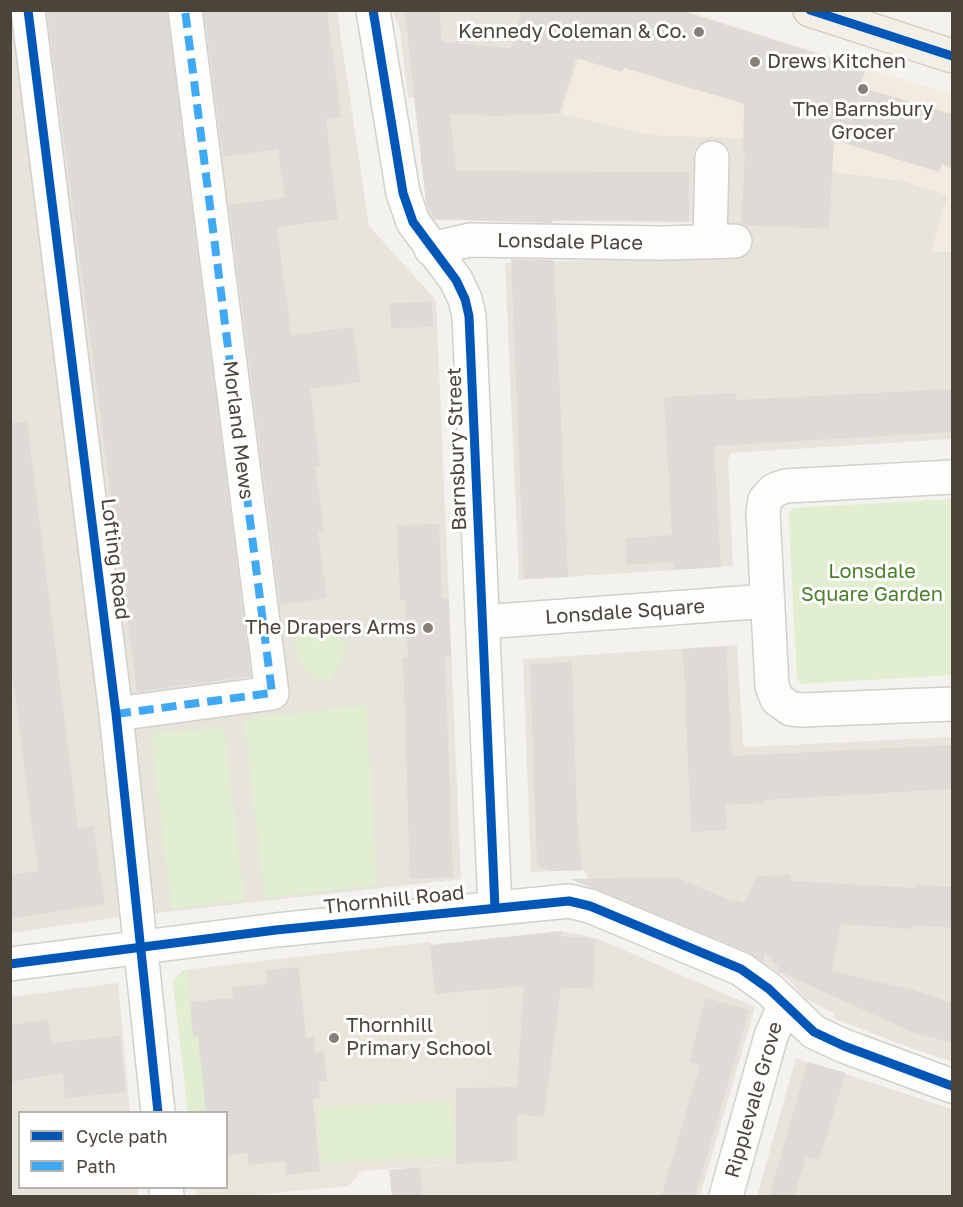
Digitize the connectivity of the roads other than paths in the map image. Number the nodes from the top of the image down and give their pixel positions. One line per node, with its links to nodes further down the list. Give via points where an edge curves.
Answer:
1 (28, 10): 12 (street, Lofting Road)
2 (185, 10): 12 (street, Morland Mews, via 272,693)
3 (373, 10): 7 (street, Barnsbury Street, via 403,193 413,222)
4 (810, 10): 5 (main road)
5 (952, 56)
6 (712, 158): 7 (street, Lonsdale Place, via 722,242 470,240)
7 (431, 249): 10 (street, Barnsbury Street, via 456,280 470,316)
8 (952, 477): 9 (street, via 786,486 774,490 765,500 764,512)
9 (768, 601): 10 (street, Lonsdale Square); 11 (street, via 772,686 777,699 791,709)
10 (482, 622): 13 (street, Barnsbury Street)
11 (952, 704)
12 (116, 714): 14 (street, Lofting Road)
13 (495, 908): 14 (street, Thornhill Road); 16 (street, Thornhill Road, via 568,901 590,906 741,969)
14 (141, 947): 15 (street, Thornhill Road); 18 (street, Lofting Road)
15 (10, 964)
16 (784, 1004): 17 (street, Thornhill Road, via 814,1032); 19 (street, Ripplevale Grove, via 771,1036)
17 (952, 1086)
18 (159, 1111)
19 (726, 1197)

